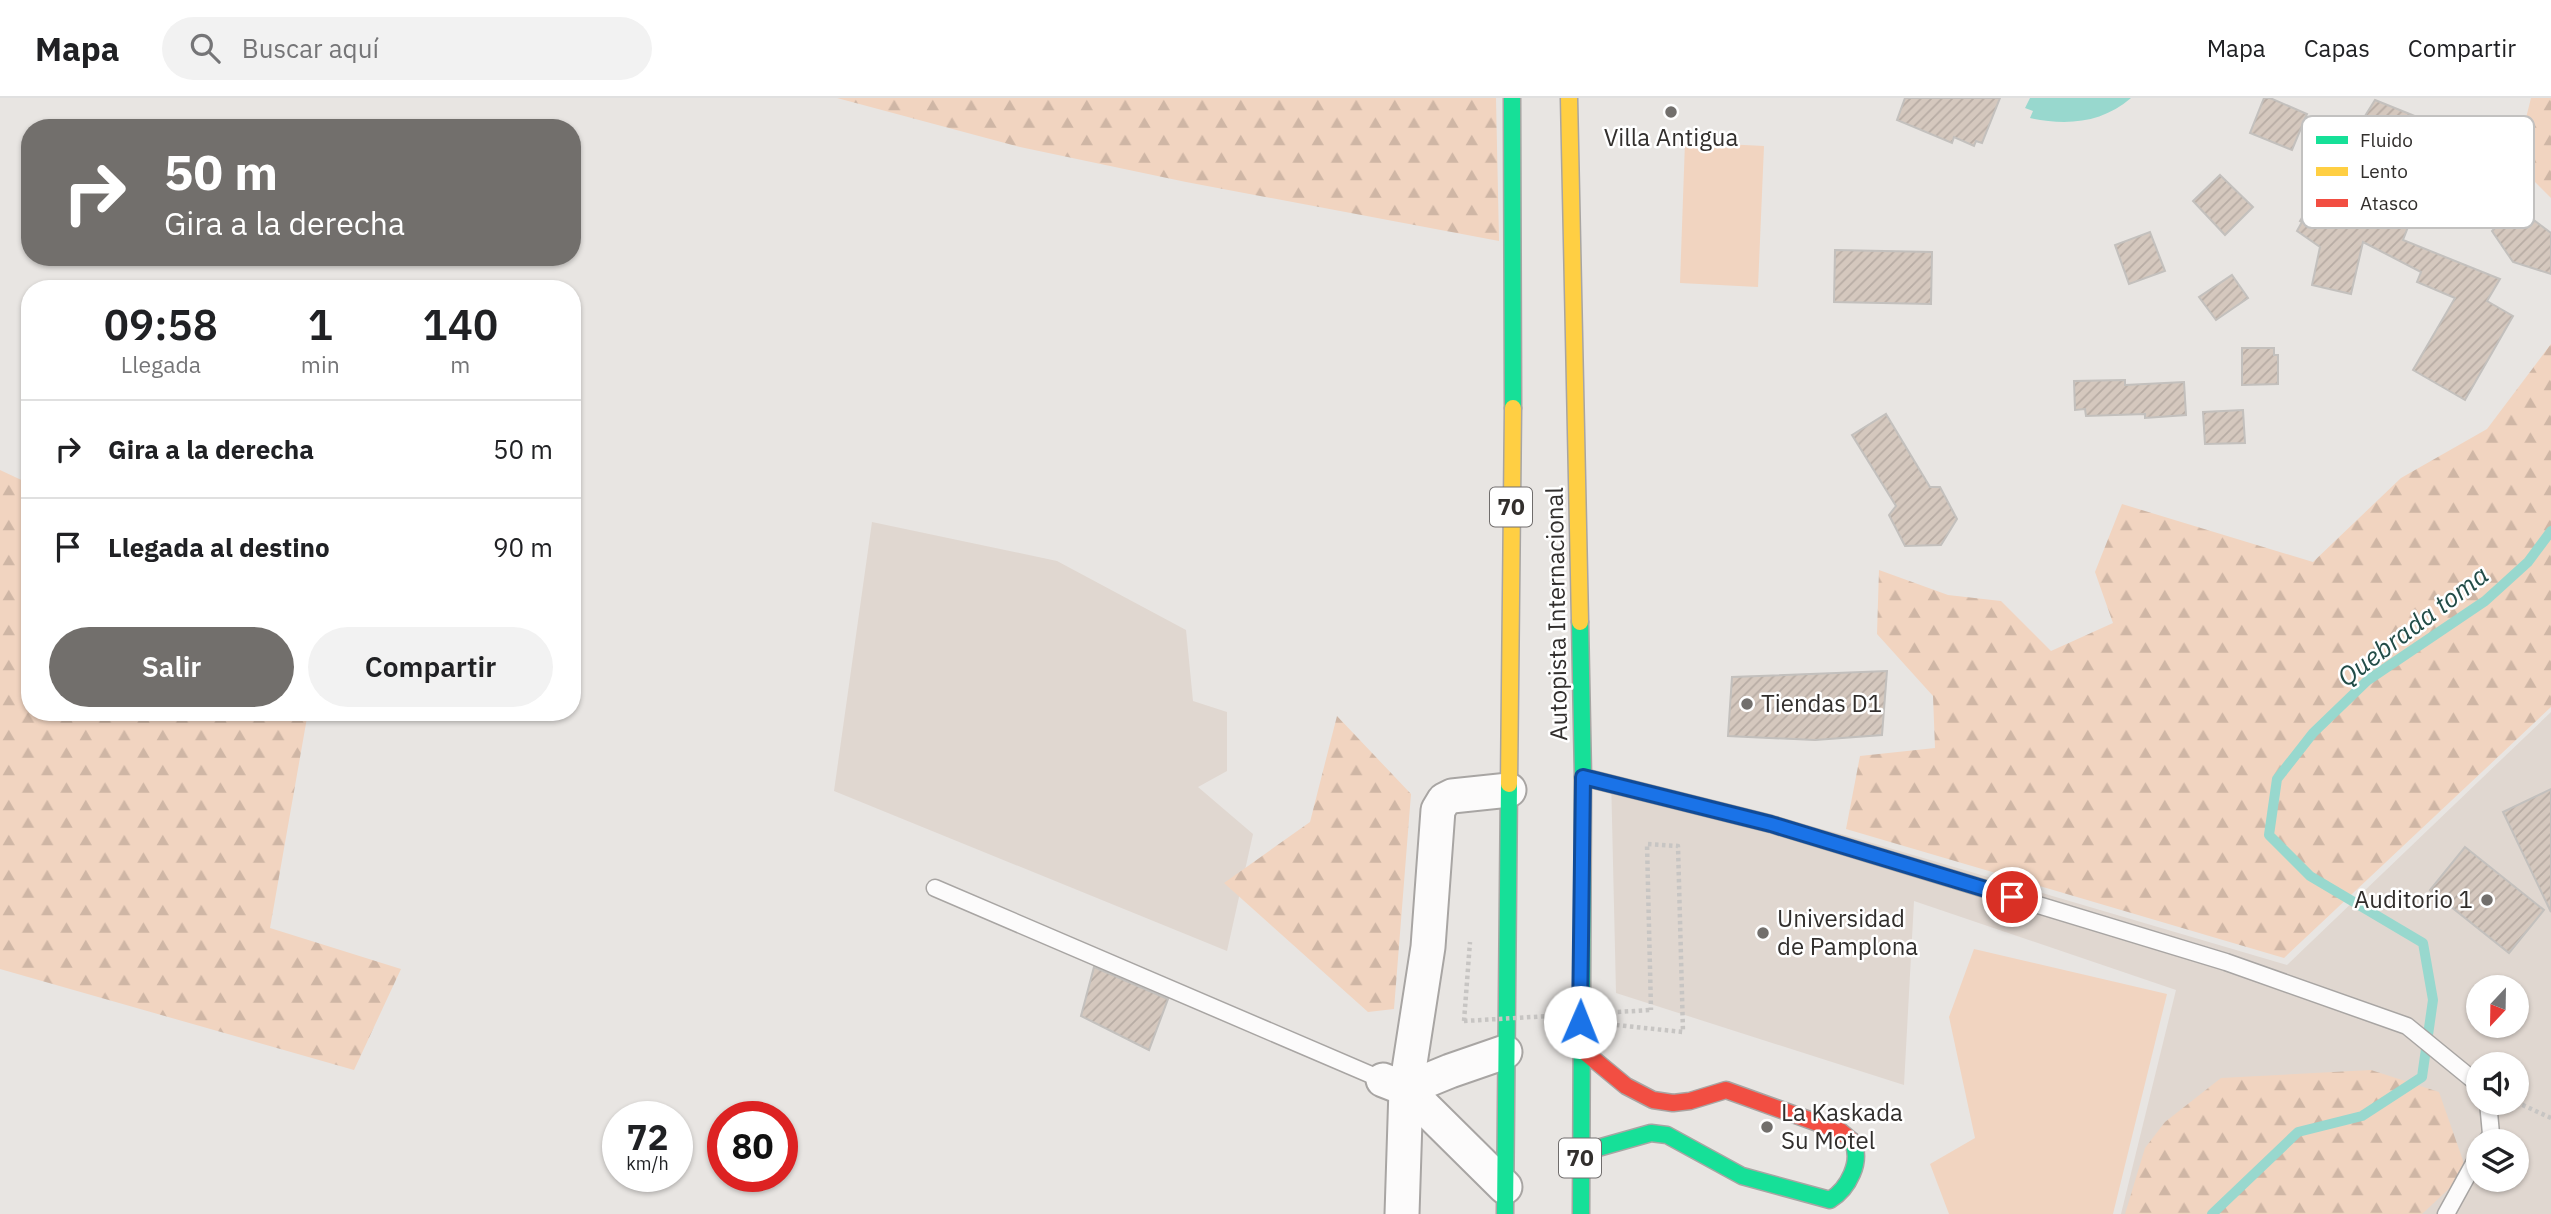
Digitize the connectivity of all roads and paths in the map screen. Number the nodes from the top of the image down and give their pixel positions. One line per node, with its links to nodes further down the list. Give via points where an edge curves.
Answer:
1 (1512, 98): 4 (main road, Autopista Internacional / 70)
2 (1569, 98): 3 (main road, Autopista Internacional / 70)
3 (1583, 777): 7 (main road, Autopista Internacional / 70); 10 (lane, via 1771,824 2226,961 2407,1026)
4 (1508, 790): 9 (main road, Autopista Internacional / 70); 11 (street, via 1452,796 1438,810 1428,947)
5 (935, 888): 11 (lane)
6 (1464, 1021): 7 (path, bridge, via 1651,1010 1647,844 1678,846 1683,1032)
7 (1580, 1022): 8 (main road, Autopista Internacional / 70)
8 (1580, 1048): 12 (main road, via 1626,1086 1653,1100); 16 (main road, Autopista Internacional / 70)
9 (1505, 1052): 11 (street); 18 (main road, Autopista Internacional / 70)
10 (2466, 1074)
11 (1395, 1084): 18 (street); 19 (street)
12 (1690, 1101): 15 (street); 15 (main road, via 1726,1090 1840,1131 1852,1141 1856,1157 1846,1188 1830,1200 1742,1176)
13 (2529, 1108): 14 (path)
14 (2551, 1118)
15 (1685, 1144): 16 (main road, via 1651,1133)
16 (1580, 1153): 20 (main road, Autopista Internacional / 70)
17 (2466, 1178): 21 (lane)
18 (1505, 1200)
19 (1402, 1214)
20 (1581, 1214)
21 (2446, 1214)

